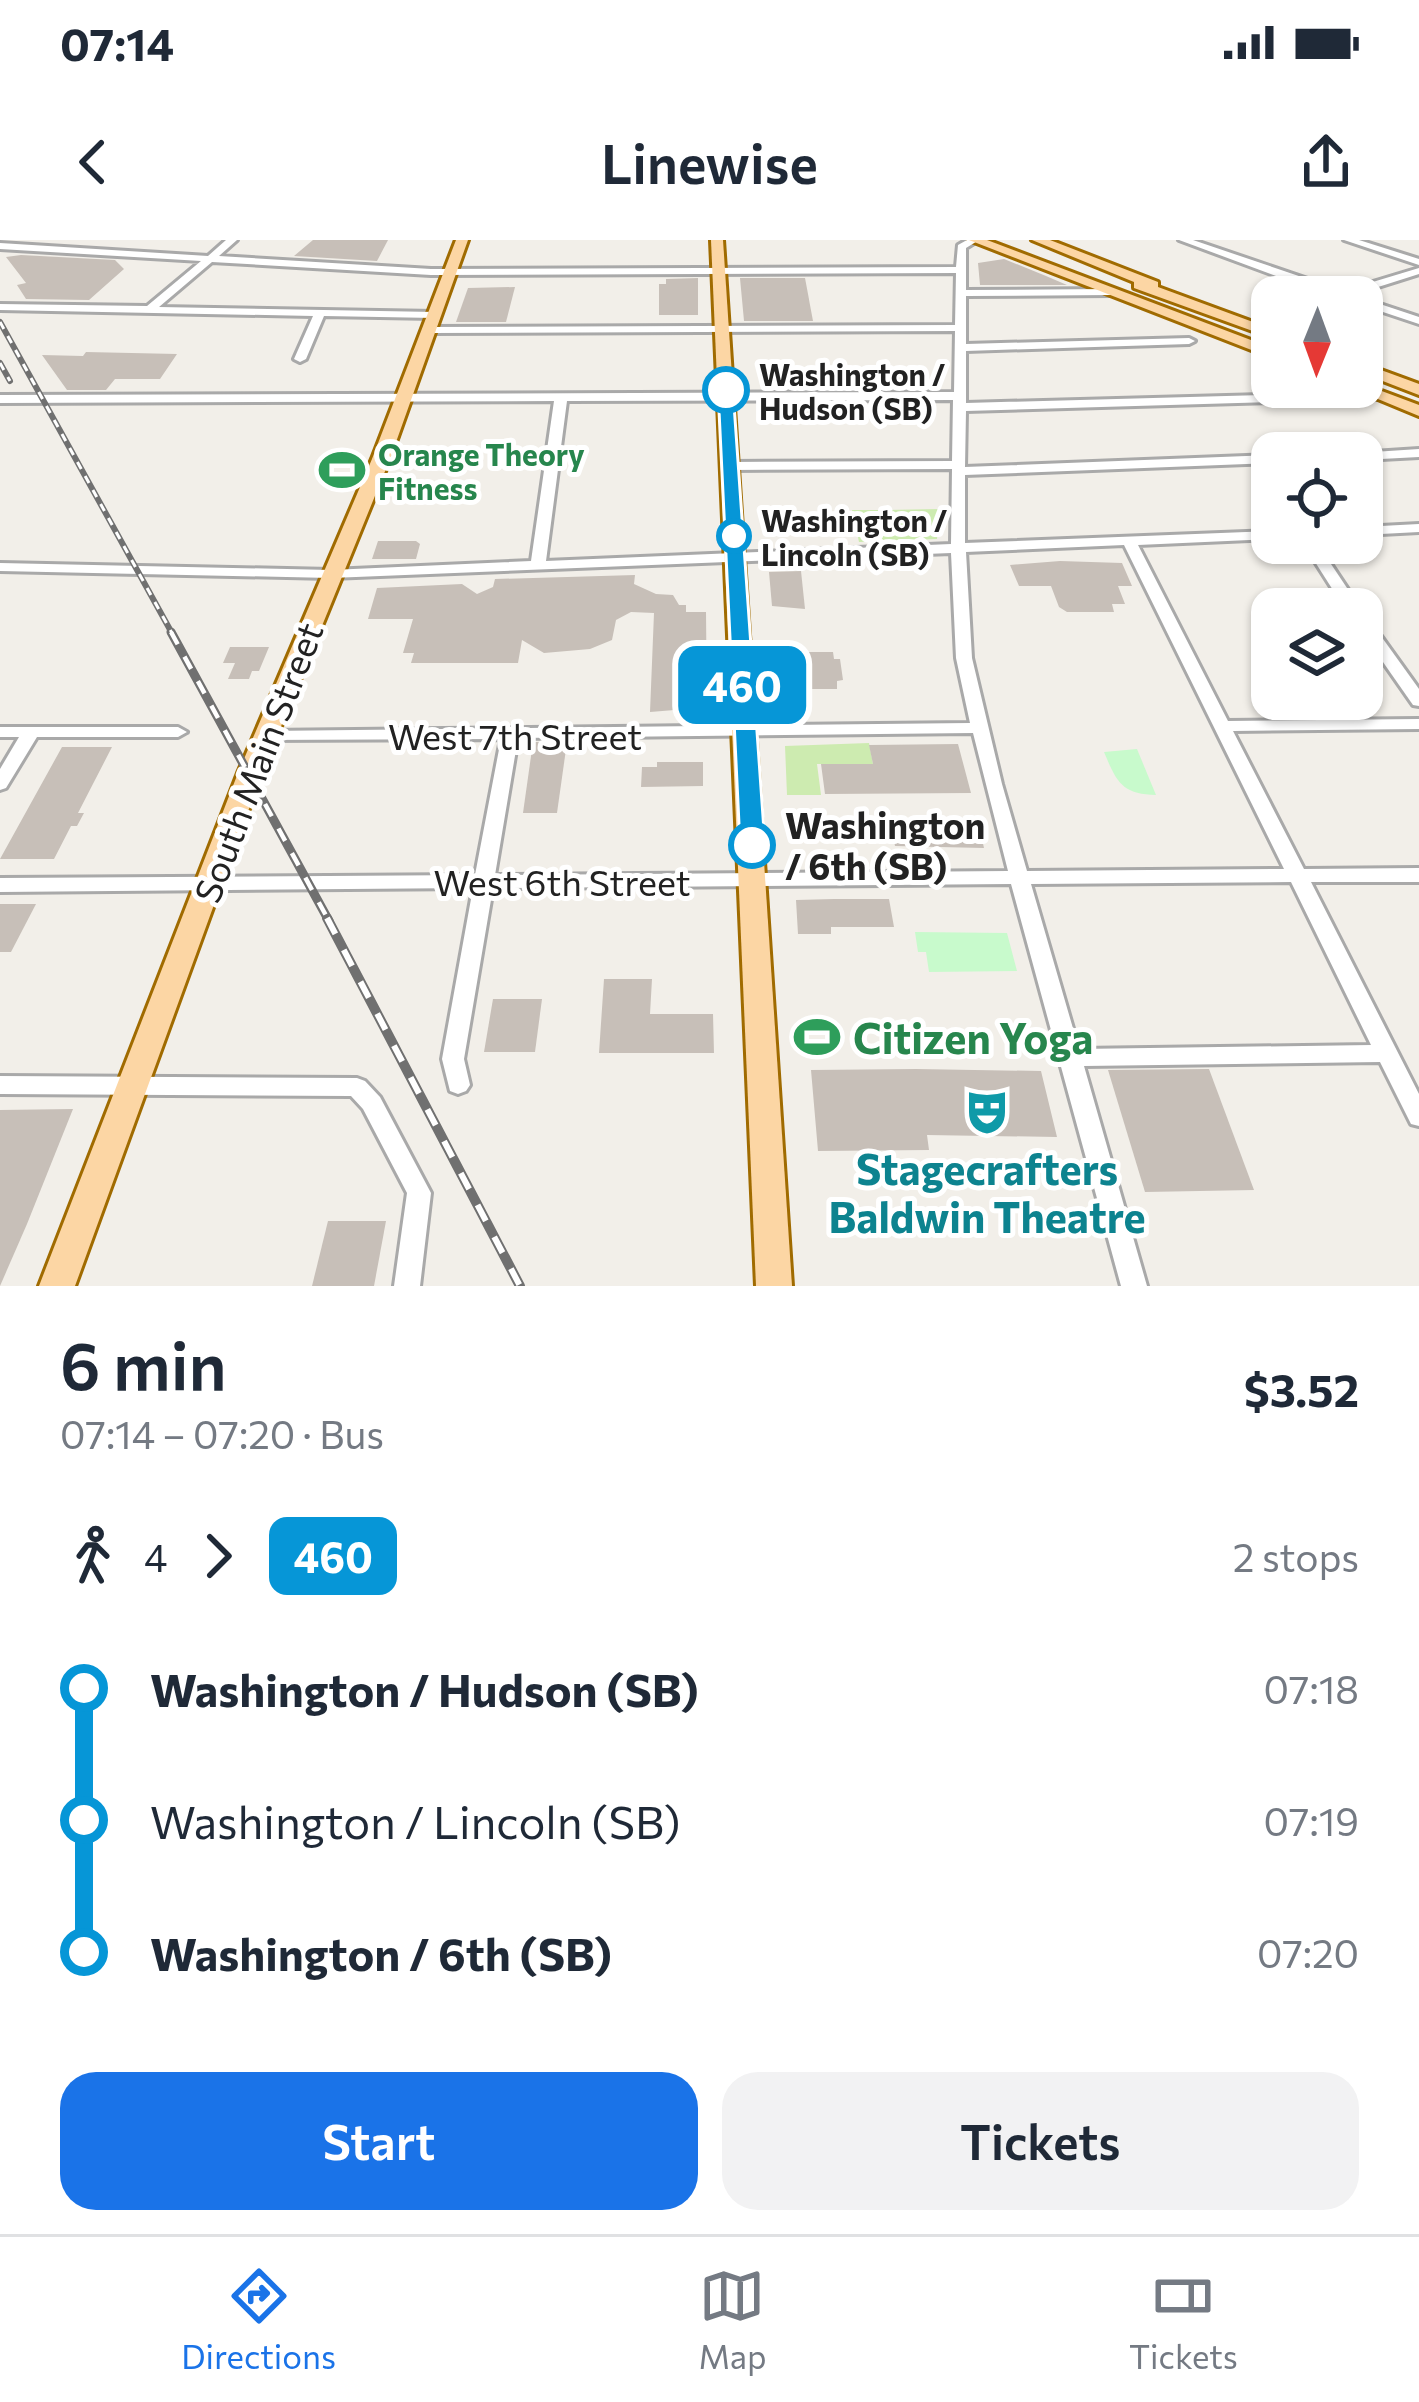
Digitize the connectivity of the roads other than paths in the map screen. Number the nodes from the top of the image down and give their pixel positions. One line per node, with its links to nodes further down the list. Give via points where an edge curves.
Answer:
1 (232, 240): 11 (street)
2 (462, 240): 15 (main road, South Main Street)
3 (717, 240): 14 (main road)
4 (975, 240): 13 (street, via 962,247); 18 (main road)
5 (995, 240): 32 (main road)
6 (1019, 240): 26 (main road)
7 (1038, 240): 27 (main road)
8 (1184, 240): 16 (street)
9 (1349, 240): 12 (street)
10 (0, 246): 11 (street)
11 (208, 258): 15 (street); 22 (street)
12 (1419, 266): 17 (street)
13 (962, 270): 14 (street); 19 (street)
14 (719, 271): 15 (street); 29 (main road)
15 (451, 272): 25 (main road, South Main Street)
16 (1286, 276)
17 (1383, 280)
18 (1111, 292): 19 (street); 31 (main road)
19 (961, 293): 28 (street)
20 (0, 307): 22 (street)
21 (1383, 308): 24 (street)
22 (150, 309): 23 (street)
23 (320, 313): 25 (street); 34 (street)
24 (1419, 321)
25 (432, 323): 29 (street); 43 (main road, South Main Street)
26 (1251, 325)
27 (1251, 325)
28 (960, 328): 29 (street); 33 (street)
29 (723, 329): 39 (main road)
30 (1189, 341): 33 (street)
31 (1251, 344)
32 (1251, 344)
33 (960, 348): 44 (street)
34 (300, 359)
35 (1383, 377): 38 (main road)
36 (1383, 384): 38 (main road)
37 (1251, 392): 44 (street)
38 (1419, 393)
39 (726, 397): 41 (street); 44 (street); 49 (main road)
40 (1383, 397): 45 (main road)
41 (561, 398): 43 (street); 57 (street)
42 (0, 399): 43 (street)
43 (404, 400): 59 (main road, South Main Street)
44 (959, 401): 50 (street)
45 (1419, 411)
46 (1419, 453): 47 (street)
47 (1383, 455)
48 (1251, 460): 50 (street)
49 (731, 466): 50 (street); 56 (main road)
50 (959, 468): 55 (street)
51 (1419, 528): 52 (street)
52 (1383, 530)
53 (1251, 536): 54 (street)
54 (1129, 541): 55 (street); 63 (street)
55 (958, 548): 56 (street); 64 (street, via 964,658)
56 (735, 557): 57 (street); 65 (main road)
57 (538, 566): 59 (street)
58 (0, 567): 59 (street)
59 (331, 574): 70 (main road, South Main Street)
60 (1383, 650): 61 (street)
61 (1419, 701)
62 (1419, 724): 63 (street)
63 (1222, 726): 73 (street)
64 (980, 728): 65 (street, West 7th Street); 74 (street)
65 (745, 731): 69 (street, West 7th Street); 75 (main road)
66 (0, 732): 67 (street)
67 (31, 732): 68 (street); 71 (street)
68 (178, 732)
69 (510, 735): 70 (street, West 7th Street); 76 (street)
70 (266, 736): 77 (main road, South Main Street)
71 (0, 784)
72 (1419, 875): 73 (street, West 6th Street)
73 (1299, 876): 74 (street, West 6th Street); 79 (street)
74 (1022, 879): 75 (street, West 6th Street); 80 (street)
75 (754, 880): 76 (street, West 6th Street); 87 (main road)
76 (484, 882): 77 (street, West 6th Street); 82 (street, via 452,1059)
77 (209, 884): 78 (street, West 6th Street); 83 (main road, South Main Street)
78 (0, 885)
79 (1388, 1053): 80 (street); 84 (street)
80 (1073, 1058): 88 (street)
81 (0, 1085): 83 (street)
82 (458, 1085)
83 (133, 1086): 85 (main road, South Main Street); 86 (street, via 357,1087 419,1193)
84 (1419, 1117)
85 (57, 1286)
86 (406, 1286)
87 (774, 1286)
88 (1134, 1286)

